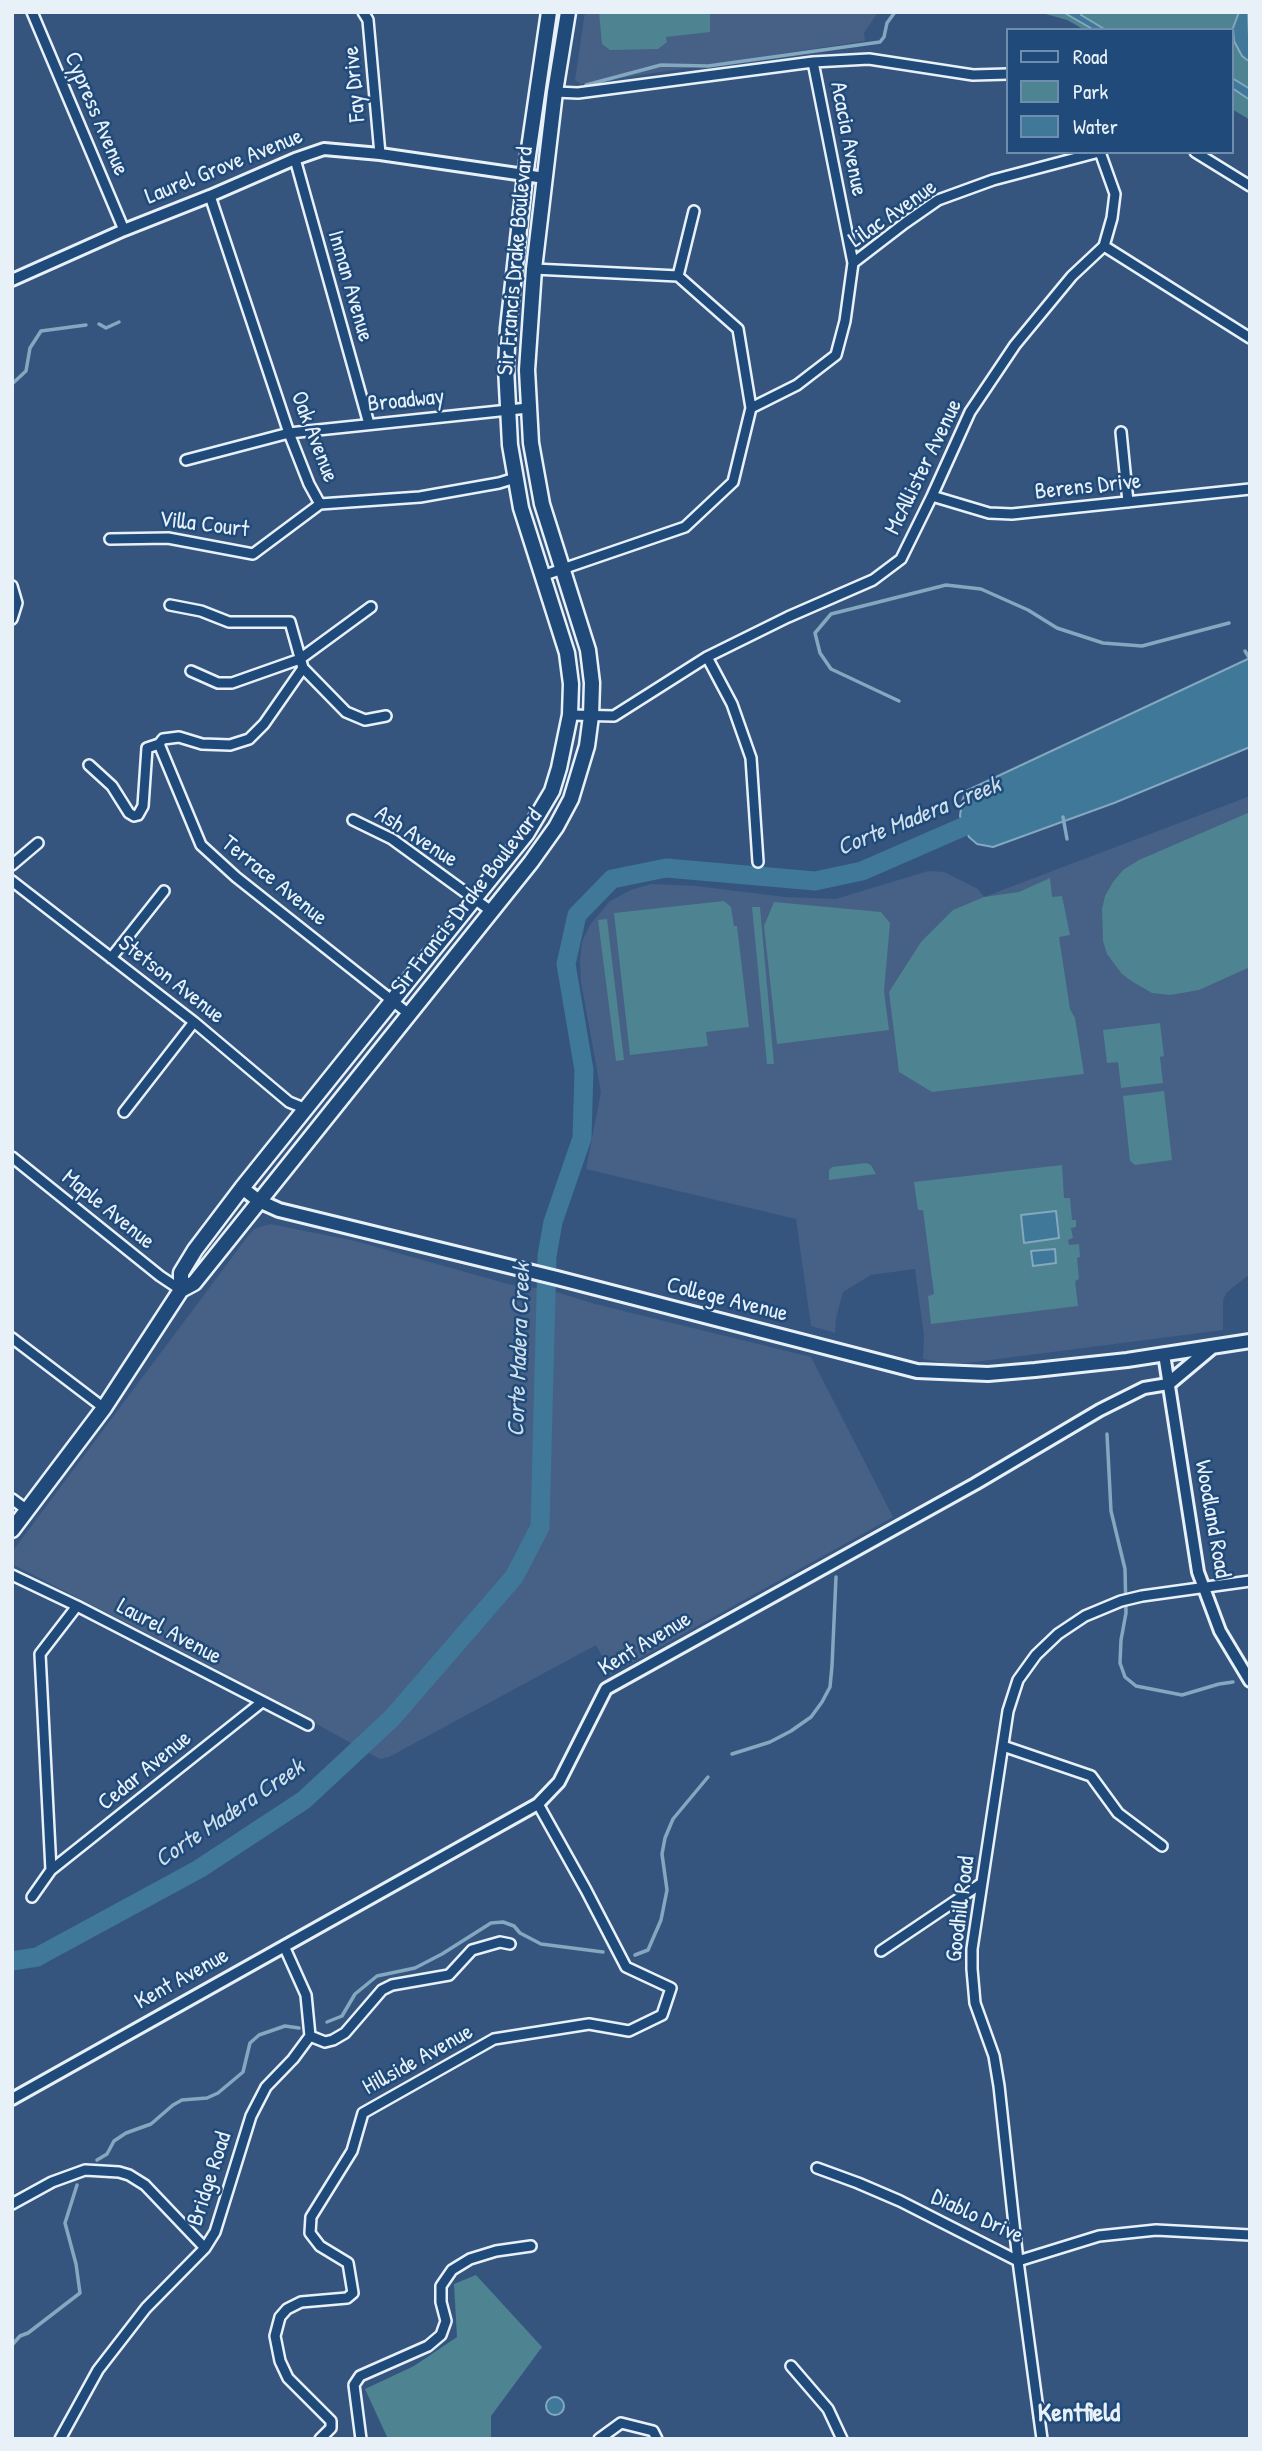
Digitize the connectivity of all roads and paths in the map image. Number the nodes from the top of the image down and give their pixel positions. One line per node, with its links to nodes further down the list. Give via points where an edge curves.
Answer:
1 (32, 12): 18 (street, Cypress Avenue)
2 (363, 12): 8 (street, Fay Drive, via 368,20)
3 (551, 12): 7 (main road, via 548,79); 13 (main road, Sir Francis Drake Boulevard)
4 (568, 12): 7 (main road, Sir Francis Drake Boulevard)
5 (813, 62): 6 (street, via 869,59 973,75); 7 (street, via 578,93); 20 (street, Acacia Avenue)
6 (1006, 75)
7 (555, 92): 14 (main road, Sir Francis Drake Boulevard)
8 (380, 154): 12 (street, Laurel Grove Avenue, via 324,149); 13 (street, Laurel Grove Avenue)
9 (1091, 154): 20 (street, Lilac Avenue, via 938,200)
10 (1100, 154): 19 (street, via 1115,194)
11 (1198, 154): 15 (street)
12 (295, 159): 16 (street, Laurel Grove Avenue); 28 (street, Inman Avenue)
13 (525, 176): 14 (street, Laurel Grove Avenue); 27 (main road, Sir Francis Drake Boulevard, via 508,328)
14 (545, 178): 21 (main road, Sir Francis Drake Boulevard)
15 (1250, 186)
16 (210, 196): 18 (street, Laurel Grove Avenue); 30 (street, Oak Avenue)
17 (694, 211): 22 (street)
18 (124, 230): 23 (street, Laurel Grove Avenue)
19 (1104, 246): 24 (street); 34 (street, McAllister Avenue, via 1072,276 1015,345 970,412)
20 (853, 263): 26 (street, Lilac Avenue, via 836,355 797,385)
21 (534, 269): 22 (street); 25 (main road, Sir Francis Drake Boulevard)
22 (678, 276): 26 (street, via 738,330)
23 (12, 280)
24 (1250, 338)
25 (528, 408): 27 (street, Broadway); 38 (main road, Sir Francis Drake Boulevard, via 542,503)
26 (751, 408): 38 (street, via 733,482 685,527)
27 (507, 409): 28 (street, Broadway); 32 (main road, Sir Francis Drake Boulevard)
28 (369, 424): 30 (street, Broadway)
29 (1121, 432): 35 (street)
30 (289, 433): 31 (street, Broadway); 36 (street, Oak Avenue)
31 (186, 460)
32 (515, 478): 36 (street, Oak Avenue, via 420,497); 39 (main road, Sir Francis Drake Boulevard)
33 (1250, 489): 35 (street, Berens Drive)
34 (932, 496): 35 (street, Berens Drive, via 989,513 1012,514); 44 (street, McAllister Avenue, via 901,559 873,580)
35 (1128, 502)
36 (320, 504): 37 (street, Villa Court, via 253,554 168,538)
37 (110, 539)
38 (562, 569): 39 (street); 49 (main road, Sir Francis Drake Boulevard, via 588,650)
39 (542, 576): 47 (main road, Sir Francis Drake Boulevard, via 567,653)
40 (12, 586): 43 (street, via 17,603)
41 (170, 605): 45 (street, via 229,622 290,622)
42 (371, 607): 45 (street)
43 (12, 620)
44 (707, 657): 49 (street, McAllister Avenue, via 621,713); 54 (street, via 732,704 751,758)
45 (302, 663): 46 (street, via 232,683 218,683); 48 (street, via 346,712 365,720); 50 (street, via 264,724 249,739 230,745 179,737)
46 (191, 671)
47 (570, 715): 49 (street, McAllister Avenue); 58 (main road, Sir Francis Drake Boulevard, via 552,790 527,833)
48 (386, 716)
49 (591, 716): 59 (main road, Sir Francis Drake Boulevard, via 571,799 543,846)
50 (159, 744): 51 (street, via 145,752 143,806 138,815 129,813); 61 (street, Terrace Avenue, via 201,845)
51 (89, 765)
52 (353, 820): 58 (street, Ash Avenue, via 392,839)
53 (38, 843): 55 (street)
54 (758, 862)
55 (12, 865)
56 (12, 881): 60 (street, Stetson Avenue)
57 (164, 891): 60 (street)
58 (475, 898): 59 (street, Ash Avenue); 61 (main road, Sir Francis Drake Boulevard)
59 (491, 911): 62 (main road, Sir Francis Drake Boulevard)
60 (111, 958): 63 (street, Stetson Avenue)
61 (393, 1001): 62 (street, Terrace Avenue); 64 (main road, Sir Francis Drake Boulevard)
62 (409, 1014): 68 (main road, Sir Francis Drake Boulevard)
63 (194, 1022): 64 (street, Stetson Avenue, via 283,1097); 65 (street)
64 (306, 1109): 67 (main road, Sir Francis Drake Boulevard)
65 (124, 1112)
66 (12, 1157): 69 (street, Maple Avenue)
67 (242, 1188): 68 (main road, College Avenue); 69 (main road, Sir Francis Drake Boulevard, via 181,1273)
68 (259, 1201): 69 (main road, Sir Francis Drake Boulevard, via 194,1283); 73 (main road, College Avenue, via 279,1210 917,1371 988,1374)
69 (181, 1290): 75 (main road, Sir Francis Drake Boulevard)
70 (12, 1338): 75 (street)
71 (1250, 1341): 72 (main road, College Avenue)
72 (1212, 1347): 73 (main road, College Avenue); 74 (main road)
73 (1164, 1354): 74 (street, Woodland Road)
74 (1168, 1384): 81 (street, Woodland Road); 87 (street, Kent Avenue, via 1144,1388 1100,1410 606,1689 559,1782)
75 (104, 1408): 77 (main road, Sir Francis Drake Boulevard)
76 (12, 1499): 77 (street)
77 (27, 1510): 78 (main road, Sir Francis Drake Boulevard)
78 (12, 1530)
79 (12, 1575): 82 (street, Laurel Avenue)
80 (1250, 1581): 81 (street, Goodhill Road)
81 (1202, 1587): 83 (street, Woodland Road, via 1220,1631); 86 (street, Goodhill Road, via 1121,1601 1084,1616 1058,1634 1018,1681)
82 (77, 1606): 84 (street, Laurel Avenue); 89 (street, via 40,1654)
83 (1250, 1681)
84 (262, 1702): 85 (street, Laurel Avenue); 89 (street, Cedar Avenue)
85 (307, 1726)
86 (1003, 1746): 88 (street, via 1091,1776 1118,1813); 90 (street, Goodhill Road)
87 (538, 1804): 93 (street, Kent Avenue); 105 (street, Hillside Avenue, via 626,1967 671,1988 662,2015 629,2031 589,2024 495,2039 363,2113 352,2151 311,2217 310,2233 320,2246 348,2263 353,2293 348,2298 301,2302 287,2309 280,2316 275,2336 288,2378 331,2421 331,2428)
88 (1162, 1846)
89 (51, 1870): 91 (street, Cedar Avenue)
90 (982, 1883): 94 (street); 102 (street, Goodhill Road, via 972,1949 975,2003 999,2086)
91 (32, 1897)
92 (510, 1944): 95 (street, via 500,1942 472,1950 449,1975 382,1990 345,2033 333,2040)
93 (284, 1946): 95 (street, via 306,1995); 96 (street, Kent Avenue)
94 (881, 1951)
95 (310, 2036): 101 (street, Bridge Road, via 266,2087 251,2116 215,2232)
96 (12, 2099)
97 (817, 2168): 102 (street, Diablo Drive, via 900,2202)
98 (12, 2204): 101 (street, via 85,2170 120,2172 145,2185)
99 (1250, 2235): 102 (street, Diablo Drive, via 1156,2230 1099,2236)
100 (531, 2246): 106 (street, via 470,2259 452,2270 441,2286 446,2321 440,2335 428,2346 360,2376 354,2385)
101 (205, 2248): 104 (street, Bridge Road, via 146,2308 99,2370)
102 (1018, 2261): 110 (street, Goodhill Road)
103 (791, 2366): 109 (street, via 828,2409)
104 (60, 2439)
105 (320, 2439)
106 (361, 2439)
107 (599, 2439): 108 (street, via 621,2423 653,2431)
108 (657, 2439)
109 (842, 2439)
110 (1042, 2439)

